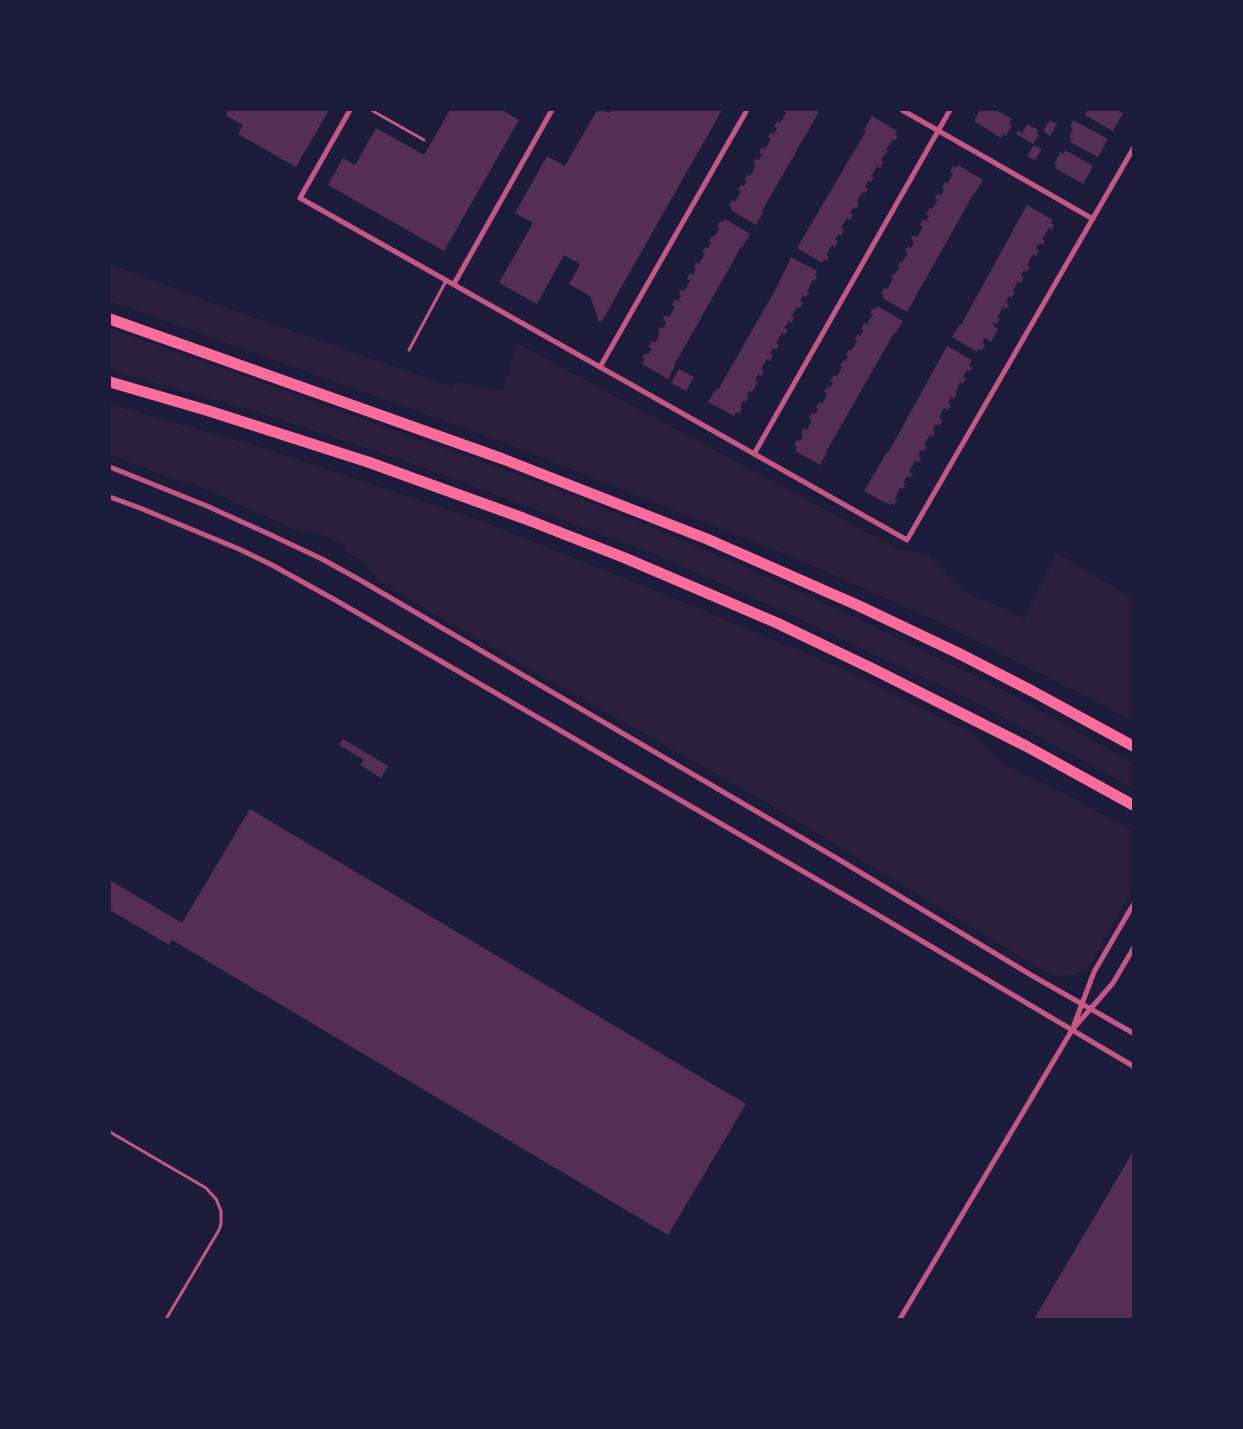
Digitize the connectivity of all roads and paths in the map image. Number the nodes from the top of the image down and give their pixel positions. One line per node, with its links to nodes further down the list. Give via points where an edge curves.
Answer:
1 (350, 110): 11 (street, via 300,198)
2 (371, 110): 8 (lane)
3 (552, 110): 12 (street)
4 (747, 110): 15 (street)
5 (902, 110): 7 (street)
6 (950, 110): 7 (street)
7 (938, 130): 10 (street); 19 (street)
8 (424, 140)
9 (1133, 149): 10 (street)
10 (1093, 220): 19 (street, via 907,540)
11 (446, 280): 12 (street); 14 (lane)
12 (454, 284): 15 (street)
13 (110, 319): 22 (highway, via 503,459 707,539 941,645)
14 (409, 350)
15 (600, 367): 19 (street)
16 (110, 382): 18 (highway)
17 (110, 386): 18 (highway)
18 (153, 395): 23 (highway, via 377,465 650,569 875,670 1026,746)
19 (754, 454)
20 (110, 467): 26 (street, via 271,534 330,564)
21 (110, 496): 28 (street, via 239,549 321,592)
22 (1133, 746)
23 (1133, 805)
24 (1133, 905): 26 (street, via 1094,972)
25 (1133, 949): 27 (street, via 1113,983)
26 (1082, 1004): 27 (street); 28 (street)
27 (1090, 1009): 28 (street); 29 (street)
28 (1072, 1030): 30 (street); 33 (street)
29 (1133, 1033)
30 (1133, 1066)
31 (110, 1132): 32 (lane, via 206,1188 216,1198 221,1211 219,1230)
32 (166, 1319)
33 (900, 1319)

